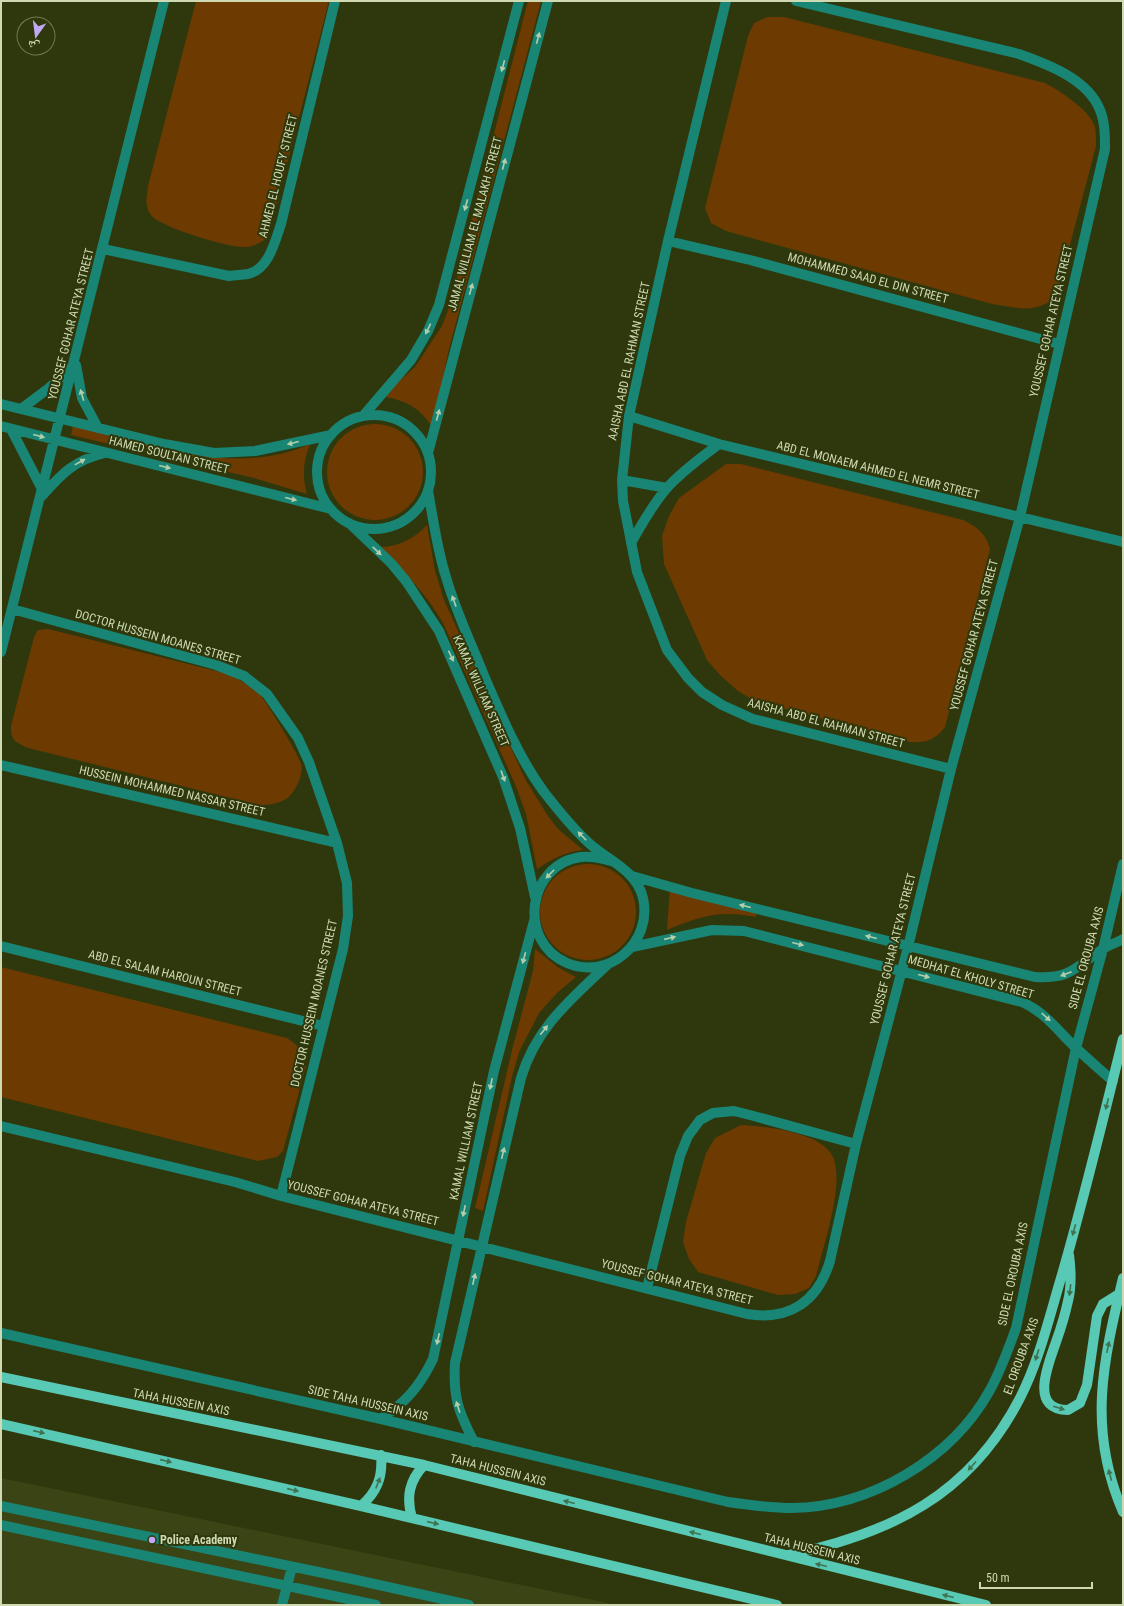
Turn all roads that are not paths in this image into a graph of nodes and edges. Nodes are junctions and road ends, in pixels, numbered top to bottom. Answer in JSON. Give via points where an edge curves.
{"nodes":[{"id":1,"x":164,"y":1,"type":"edge"},
{"id":2,"x":334,"y":1,"type":"edge"},
{"id":3,"x":519,"y":1,"type":"edge"},
{"id":4,"x":548,"y":1,"type":"edge"},
{"id":5,"x":726,"y":1,"type":"edge"},
{"id":6,"x":796,"y":1,"type":"edge"},
{"id":7,"x":668,"y":241,"type":"junction"},
{"id":8,"x":103,"y":248,"type":"junction"},
{"id":9,"x":1059,"y":344,"type":"junction"},
{"id":10,"x":74,"y":362,"type":"junction"},
{"id":11,"x":1,"y":404,"type":"edge"},
{"id":12,"x":21,"y":409,"type":"junction"},
{"id":13,"x":363,"y":416,"type":"junction"},
{"id":14,"x":629,"y":416,"type":"junction"},
{"id":15,"x":61,"y":419,"type":"junction"},
{"id":16,"x":1,"y":426,"type":"edge"},
{"id":17,"x":98,"y":428,"type":"junction"},
{"id":18,"x":11,"y":429,"type":"junction"},
{"id":19,"x":331,"y":435,"type":"junction"},
{"id":20,"x":55,"y":440,"type":"junction"},
{"id":21,"x":719,"y":444,"type":"junction"},
{"id":22,"x":107,"y":453,"type":"junction"},
{"id":23,"x":428,"y":453,"type":"junction"},
{"id":24,"x":622,"y":480,"type":"junction"},
{"id":25,"x":667,"y":488,"type":"junction"},
{"id":26,"x":428,"y":490,"type":"junction"},
{"id":27,"x":42,"y":494,"type":"junction"},
{"id":28,"x":331,"y":509,"type":"junction"},
{"id":29,"x":1020,"y":517,"type":"junction"},
{"id":30,"x":349,"y":524,"type":"junction"},
{"id":31,"x":1123,"y":542,"type":"edge"},
{"id":32,"x":631,"y":543,"type":"junction"},
{"id":33,"x":12,"y":609,"type":"junction"},
{"id":34,"x":1,"y":652,"type":"edge"},
{"id":35,"x":1,"y":765,"type":"edge"},
{"id":36,"x":951,"y":769,"type":"junction"},
{"id":37,"x":337,"y":844,"type":"junction"},
{"id":38,"x":612,"y":861,"type":"junction"},
{"id":39,"x":1123,"y":864,"type":"edge"},
{"id":40,"x":632,"y":876,"type":"junction"},
{"id":41,"x":535,"y":897,"type":"junction"},
{"id":42,"x":534,"y":921,"type":"junction"},
{"id":43,"x":1123,"y":939,"type":"edge"},
{"id":44,"x":1,"y":946,"type":"edge"},
{"id":45,"x":908,"y":947,"type":"junction"},
{"id":46,"x":632,"y":948,"type":"junction"},
{"id":47,"x":1103,"y":949,"type":"junction"},
{"id":48,"x":607,"y":965,"type":"junction"},
{"id":49,"x":902,"y":970,"type":"junction"},
{"id":50,"x":323,"y":1026,"type":"junction"},
{"id":51,"x":1123,"y":1039,"type":"edge"},
{"id":52,"x":1076,"y":1048,"type":"junction"},
{"id":53,"x":1113,"y":1081,"type":"junction"},
{"id":54,"x":1,"y":1126,"type":"edge"},
{"id":55,"x":856,"y":1144,"type":"junction"},
{"id":56,"x":281,"y":1196,"type":"junction"},
{"id":57,"x":458,"y":1240,"type":"junction"},
{"id":58,"x":482,"y":1246,"type":"junction"},
{"id":59,"x":1069,"y":1251,"type":"junction"},
{"id":60,"x":1123,"y":1278,"type":"edge"},
{"id":61,"x":646,"y":1288,"type":"junction"},
{"id":62,"x":1121,"y":1295,"type":"edge"},
{"id":63,"x":1,"y":1333,"type":"edge"},
{"id":64,"x":1,"y":1377,"type":"edge"},
{"id":65,"x":381,"y":1419,"type":"junction"},
{"id":66,"x":1,"y":1424,"type":"edge"},
{"id":67,"x":474,"y":1442,"type":"junction"},
{"id":68,"x":381,"y":1456,"type":"junction"},
{"id":69,"x":424,"y":1465,"type":"junction"},
{"id":70,"x":728,"y":1502,"type":"joint"},
{"id":71,"x":1,"y":1506,"type":"edge"},
{"id":72,"x":361,"y":1506,"type":"junction"},
{"id":73,"x":1123,"y":1512,"type":"edge"},
{"id":74,"x":412,"y":1518,"type":"junction"},
{"id":75,"x":1,"y":1525,"type":"edge"},
{"id":76,"x":786,"y":1556,"type":"junction"},
{"id":77,"x":292,"y":1567,"type":"junction"},
{"id":78,"x":287,"y":1587,"type":"junction"},
{"id":79,"x":282,"y":1605,"type":"edge"},
{"id":80,"x":376,"y":1605,"type":"edge"},
{"id":81,"x":469,"y":1605,"type":"edge"},
{"id":82,"x":777,"y":1605,"type":"edge"},
{"id":83,"x":986,"y":1605,"type":"edge"}],
"edges":[{"from":1,"to":8,"type":"street","name":"YOUSSEF GOHAR ATEYA STREET"},
{"from":2,"to":8,"type":"street","name":"AHMED EL HOUFY STREET","via":[[281,224],[272,251],[262,265],[250,274],[230,276]]},
{"from":3,"to":13,"type":"street","name":"JAMAL WILLIAM EL MALAKH STREET","one_way":true,"via":[[439,305],[411,360]]},
{"from":23,"to":4,"type":"street","name":"JAMAL WILLIAM EL MALAKH STREET","one_way":true},
{"from":5,"to":7,"type":"street","name":"AAISHA ABD EL RAHMAN STREET"},
{"from":6,"to":9,"type":"street","name":"YOUSSEF GOHAR ATEYA STREET","via":[[1019,54],[1065,73],[1087,91],[1100,109],[1105,131],[1104,149]]},
{"from":7,"to":9,"type":"street","name":"MOHAMMED SAAD EL DIN STREET","via":[[750,260]]},
{"from":7,"to":14,"type":"street","name":"AAISHA ABD EL RAHMAN STREET"},
{"from":8,"to":10,"type":"street","name":"YOUSSEF GOHAR ATEYA STREET"},
{"from":9,"to":29,"type":"street","name":"YOUSSEF GOHAR ATEYA STREET"},
{"from":10,"to":12,"type":"street","via":[[49,388]]},
{"from":10,"to":15,"type":"street","name":"YOUSSEF GOHAR ATEYA STREET"},
{"from":17,"to":10,"type":"street","one_way":true,"via":[[82,398]]},
{"from":11,"to":12,"type":"street","name":"HAMED SOULTAN STREET"},
{"from":12,"to":15,"type":"street","name":"HAMED SOULTAN STREET"},
{"from":13,"to":19,"type":"street","via":[[345,423]]},
{"from":13,"to":23,"type":"street","via":[[383,416],[402,423],[418,435]]},
{"from":14,"to":21,"type":"street","name":"ABD EL MONAEM AHMED EL NEMR STREET"},
{"from":14,"to":24,"type":"street","name":"AAISHA ABD EL RAHMAN STREET"},
{"from":15,"to":17,"type":"street","name":"HAMED SOULTAN STREET"},
{"from":15,"to":20,"type":"street","name":"YOUSSEF GOHAR ATEYA STREET"},
{"from":16,"to":18,"type":"street","name":"HAMED SOULTAN STREET"},
{"from":19,"to":17,"type":"street","name":"HAMED SOULTAN STREET","one_way":true,"via":[[255,451],[214,453],[192,451]]},
{"from":18,"to":20,"type":"street","name":"HAMED SOULTAN STREET","one_way":true},
{"from":18,"to":27,"type":"street"},
{"from":19,"to":28,"type":"street","via":[[322,448],[317,464],[320,490]]},
{"from":20,"to":22,"type":"street","name":"HAMED SOULTAN STREET"},
{"from":20,"to":27,"type":"street","name":"YOUSSEF GOHAR ATEYA STREET"},
{"from":21,"to":25,"type":"street"},
{"from":21,"to":29,"type":"street","name":"ABD EL MONAEM AHMED EL NEMR STREET"},
{"from":27,"to":22,"type":"street","one_way":true,"via":[[69,468],[88,457]]},
{"from":22,"to":28,"type":"street","name":"HAMED SOULTAN STREET","one_way":true},
{"from":23,"to":26,"type":"street","via":[[431,471]]},
{"from":24,"to":25,"type":"street"},
{"from":24,"to":32,"type":"street","name":"AAISHA ABD EL RAHMAN STREET","via":[[625,520]]},
{"from":25,"to":32,"type":"street"},
{"from":26,"to":30,"type":"street","via":[[416,511],[396,525],[373,529]]},
{"from":38,"to":26,"type":"street","name":"KAMAL WILLIAM STREET","one_way":true,"via":[[590,844],[567,820],[544,791],[513,740],[450,591],[437,544]]},
{"from":27,"to":33,"type":"street","name":"YOUSSEF GOHAR ATEYA STREET"},
{"from":28,"to":30,"type":"street"},
{"from":29,"to":31,"type":"street","name":"ABD EL MONAEM AHMED EL NEMR STREET"},
{"from":29,"to":36,"type":"street","name":"YOUSSEF GOHAR ATEYA STREET"},
{"from":30,"to":41,"type":"street","name":"KAMAL WILLIAM STREET","one_way":true,"via":[[391,563],[439,631],[503,777],[520,828]]},
{"from":32,"to":36,"type":"street","name":"AAISHA ABD EL RAHMAN STREET","via":[[637,572],[667,650],[702,692],[722,705],[753,719]]},
{"from":33,"to":34,"type":"street","name":"YOUSSEF GOHAR ATEYA STREET"},
{"from":33,"to":37,"type":"street","name":"DOCTOR HUSSEIN MOANES STREET","via":[[166,650],[244,676],[267,694],[298,738]]},
{"from":35,"to":37,"type":"street","name":"HUSSEIN MOHAMMED NASSAR STREET"},
{"from":36,"to":45,"type":"street","name":"YOUSSEF GOHAR ATEYA STREET"},
{"from":37,"to":50,"type":"street","name":"DOCTOR HUSSEIN MOANES STREET","via":[[347,883],[348,916],[343,950]]},
{"from":38,"to":40,"type":"street"},
{"from":38,"to":41,"type":"street","one_way":true,"via":[[580,857],[565,862],[545,879]]},
{"from":39,"to":47,"type":"street","name":"SIDE EL OROUBA AXIS"},
{"from":45,"to":40,"type":"street","name":"MEDHAT EL KHOLY STREET","one_way":true},
{"from":40,"to":46,"type":"street","via":[[643,897],[645,914],[642,932]]},
{"from":41,"to":42,"type":"street"},
{"from":42,"to":48,"type":"street","via":[[545,946],[560,959],[579,967]]},
{"from":42,"to":57,"type":"street","name":"KAMAL WILLIAM STREET","one_way":true,"via":[[494,1071]]},
{"from":43,"to":47,"type":"street","name":"MEDHAT EL KHOLY STREET"},
{"from":44,"to":50,"type":"street","name":"ABD EL SALAM HAROUN STREET"},
{"from":47,"to":45,"type":"street","name":"MEDHAT EL KHOLY STREET","one_way":true,"via":[[1075,970],[1048,978]]},
{"from":45,"to":49,"type":"street","name":"YOUSSEF GOHAR ATEYA STREET"},
{"from":46,"to":48,"type":"street","via":[[621,958]]},
{"from":46,"to":49,"type":"street","name":"MEDHAT EL KHOLY STREET","one_way":true,"via":[[698,933],[728,930],[763,935]]},
{"from":47,"to":52,"type":"street","name":"SIDE EL OROUBA AXIS"},
{"from":58,"to":48,"type":"street","one_way":true,"via":[[527,1057],[537,1039],[560,1011]]},
{"from":49,"to":52,"type":"street","name":"MEDHAT EL KHOLY STREET","one_way":true,"via":[[1022,1002],[1035,1008]]},
{"from":49,"to":55,"type":"street","name":"YOUSSEF GOHAR ATEYA STREET"},
{"from":50,"to":56,"type":"street","name":"DOCTOR HUSSEIN MOANES STREET"},
{"from":51,"to":53,"type":"main road","name":"EL OROUBA AXIS"},
{"from":52,"to":53,"type":"street","name":"MEDHAT EL KHOLY STREET"},
{"from":52,"to":70,"type":"street","name":"SIDE EL OROUBA AXIS","via":[[1016,1328],[1005,1360],[990,1391],[970,1419],[947,1444],[920,1466],[891,1483],[860,1496],[792,1508]]},
{"from":53,"to":59,"type":"main road","name":"EL OROUBA AXIS","one_way":true},
{"from":54,"to":56,"type":"street","name":"YOUSSEF GOHAR ATEYA STREET","via":[[235,1182]]},
{"from":55,"to":61,"type":"street","name":"YOUSSEF GOHAR ATEYA STREET","via":[[826,1276],[810,1298],[798,1307],[785,1313],[759,1316]]},
{"from":55,"to":61,"type":"street","via":[[734,1111],[713,1113],[700,1120],[688,1136],[680,1156]]},
{"from":56,"to":57,"type":"street","name":"YOUSSEF GOHAR ATEYA STREET"},
{"from":57,"to":58,"type":"street","name":"YOUSSEF GOHAR ATEYA STREET"},
{"from":57,"to":65,"type":"street","name":"KAMAL WILLIAM STREET","one_way":true,"via":[[433,1359],[424,1378],[411,1395]]},
{"from":58,"to":61,"type":"street","name":"YOUSSEF GOHAR ATEYA STREET"},
{"from":67,"to":58,"type":"street","one_way":true,"via":[[456,1402],[454,1382],[455,1363]]},
{"from":59,"to":62,"type":"main road","one_way":true,"via":[[1069,1299],[1045,1382],[1046,1398],[1055,1408],[1068,1410],[1080,1403],[1087,1385],[1097,1316],[1103,1304]]},
{"from":59,"to":76,"type":"main road","name":"EL OROUBA AXIS","one_way":true,"via":[[1038,1352],[1020,1397],[991,1446],[970,1469],[934,1499],[894,1522],[839,1543]]},
{"from":60,"to":62,"type":"main road"},
{"from":73,"to":62,"type":"main road","one_way":true,"via":[[1110,1478],[1105,1455],[1101,1409],[1104,1363]]},
{"from":63,"to":65,"type":"street","name":"SIDE TAHA HUSSEIN AXIS"},
{"from":64,"to":68,"type":"main road","name":"TAHA HUSSEIN AXIS"},
{"from":65,"to":67,"type":"street","name":"SIDE TAHA HUSSEIN AXIS"},
{"from":66,"to":72,"type":"main road","one_way":true},
{"from":67,"to":70,"type":"street","name":"SIDE TAHA HUSSEIN AXIS"},
{"from":68,"to":69,"type":"main road","name":"TAHA HUSSEIN AXIS"},
{"from":72,"to":68,"type":"main road","one_way":true,"via":[[370,1498],[380,1478]]},
{"from":69,"to":74,"type":"main road","via":[[416,1474],[408,1496]]},
{"from":76,"to":69,"type":"main road","name":"TAHA HUSSEIN AXIS","one_way":true},
{"from":71,"to":77,"type":"street"},
{"from":72,"to":74,"type":"main road"},
{"from":74,"to":82,"type":"main road","one_way":true},
{"from":75,"to":78,"type":"street"},
{"from":83,"to":76,"type":"main road","name":"TAHA HUSSEIN AXIS","one_way":true},
{"from":77,"to":78,"type":"street"},
{"from":77,"to":81,"type":"street"},
{"from":78,"to":79,"type":"street"},
{"from":78,"to":80,"type":"street"}]}
